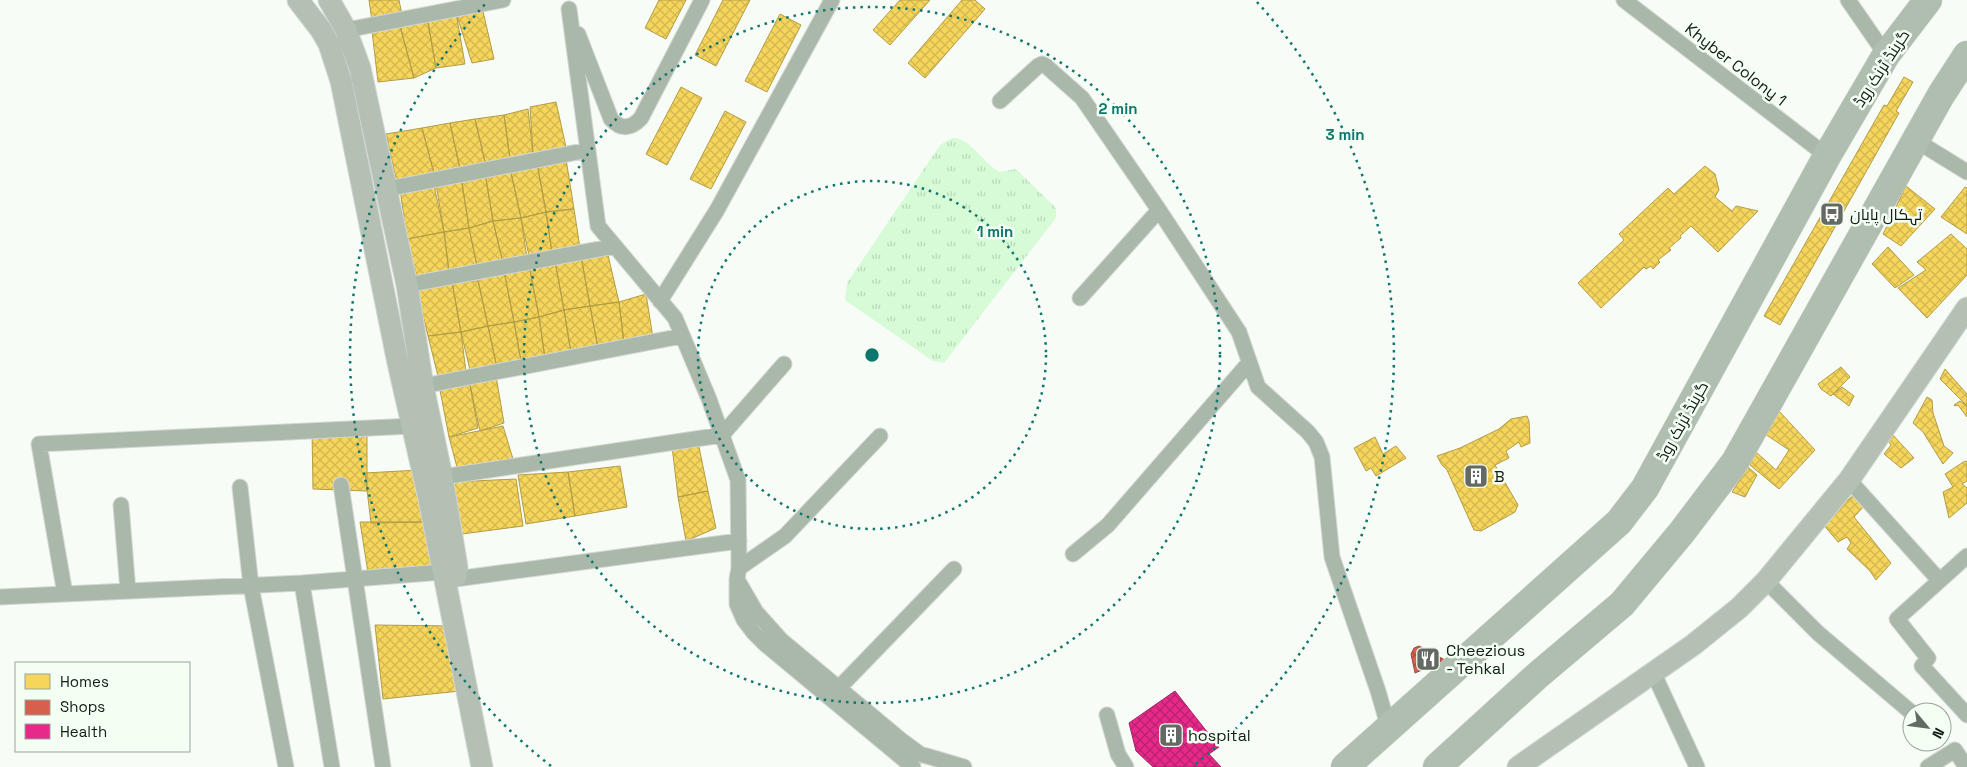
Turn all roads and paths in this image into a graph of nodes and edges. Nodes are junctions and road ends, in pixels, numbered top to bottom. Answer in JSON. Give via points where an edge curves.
{"nodes":[{"id":1,"x":298,"y":0,"type":"edge"},
{"id":2,"x":329,"y":0,"type":"edge"},
{"id":3,"x":503,"y":0,"type":"edge"},
{"id":4,"x":702,"y":0,"type":"edge"},
{"id":5,"x":832,"y":0,"type":"edge"},
{"id":6,"x":1624,"y":0,"type":"edge"},
{"id":7,"x":1848,"y":0,"type":"edge"},
{"id":8,"x":1928,"y":0,"type":"edge"},
{"id":9,"x":567,"y":5,"type":"edge"},
{"id":10,"x":346,"y":30,"type":"junction"},
{"id":11,"x":1967,"y":54,"type":"edge"},
{"id":12,"x":1886,"y":55,"type":"junction"},
{"id":13,"x":1000,"y":101,"type":"dead end"},
{"id":14,"x":1915,"y":140,"type":"junction"},
{"id":15,"x":588,"y":150,"type":"junction"},
{"id":16,"x":1827,"y":156,"type":"junction"},
{"id":17,"x":1967,"y":172,"type":"edge"},
{"id":18,"x":387,"y":189,"type":"junction"},
{"id":19,"x":1159,"y":210,"type":"junction"},
{"id":20,"x":615,"y":246,"type":"junction"},
{"id":21,"x":407,"y":285,"type":"junction"},
{"id":22,"x":1080,"y":298,"type":"dead end"},
{"id":23,"x":660,"y":301,"type":"junction"},
{"id":24,"x":1967,"y":308,"type":"edge"},
{"id":25,"x":682,"y":336,"type":"junction"},
{"id":26,"x":784,"y":364,"type":"dead end"},
{"id":27,"x":1248,"y":364,"type":"junction"},
{"id":28,"x":423,"y":386,"type":"junction"},
{"id":29,"x":412,"y":426,"type":"junction"},
{"id":30,"x":722,"y":435,"type":"junction"},
{"id":31,"x":880,"y":436,"type":"dead end"},
{"id":32,"x":442,"y":477,"type":"junction"},
{"id":33,"x":1849,"y":480,"type":"junction"},
{"id":34,"x":341,"y":485,"type":"dead end"},
{"id":35,"x":240,"y":487,"type":"dead end"},
{"id":36,"x":121,"y":505,"type":"dead end"},
{"id":37,"x":739,"y":541,"type":"junction"},
{"id":38,"x":1073,"y":554,"type":"dead end"},
{"id":39,"x":1967,"y":556,"type":"edge"},
{"id":40,"x":954,"y":570,"type":"dead end"},
{"id":41,"x":738,"y":574,"type":"junction"},
{"id":42,"x":355,"y":580,"type":"junction"},
{"id":43,"x":1940,"y":580,"type":"junction"},
{"id":44,"x":1766,"y":581,"type":"junction"},
{"id":45,"x":448,"y":582,"type":"junction"},
{"id":46,"x":302,"y":583,"type":"junction"},
{"id":47,"x":251,"y":586,"type":"junction"},
{"id":48,"x":128,"y":591,"type":"junction"},
{"id":49,"x":65,"y":594,"type":"junction"},
{"id":50,"x":0,"y":597,"type":"edge"},
{"id":51,"x":1653,"y":672,"type":"junction"},
{"id":52,"x":834,"y":692,"type":"junction"},
{"id":53,"x":1902,"y":704,"type":"edge"},
{"id":54,"x":1967,"y":715,"type":"edge"},
{"id":55,"x":1107,"y":716,"type":"dead end"},
{"id":56,"x":1389,"y":729,"type":"junction"},
{"id":57,"x":1527,"y":766,"type":"edge"},
{"id":58,"x":286,"y":767,"type":"edge"},
{"id":59,"x":332,"y":767,"type":"edge"},
{"id":60,"x":383,"y":767,"type":"edge"},
{"id":61,"x":482,"y":767,"type":"edge"},
{"id":62,"x":913,"y":767,"type":"edge"},
{"id":63,"x":964,"y":767,"type":"edge"},
{"id":64,"x":1126,"y":767,"type":"edge"},
{"id":65,"x":1345,"y":767,"type":"edge"},
{"id":66,"x":1437,"y":767,"type":"edge"},
{"id":67,"x":1698,"y":767,"type":"edge"},
{"id":68,"x":1928,"y":767,"type":"edge"},
{"id":69,"x":1966,"y":767,"type":"edge"}],
"edges":[{"from":1,"to":29,"type":"street","via":[[329,44],[342,81]]},
{"from":2,"to":10,"type":"street"},
{"from":3,"to":10,"type":"street"},
{"from":4,"to":9,"type":"street","via":[[641,118],[627,128],[611,119]]},
{"from":5,"to":23,"type":"street","via":[[717,210]]},
{"from":6,"to":16,"type":"street","name":"Khyber Colony 1"},
{"from":7,"to":12,"type":"street"},
{"from":8,"to":12,"type":"highway","name":"گرینڈ ٹرنک روڈ"},
{"from":9,"to":15,"type":"street"},
{"from":10,"to":18,"type":"street","via":[[360,68]]},
{"from":11,"to":14,"type":"highway"},
{"from":12,"to":16,"type":"highway","name":"گرینڈ ٹرنک روڈ"},
{"from":13,"to":19,"type":"street","via":[[1038,66],[1046,66],[1082,98]]},
{"from":14,"to":17,"type":"street"},
{"from":14,"to":66,"type":"highway","via":[[1735,462],[1682,532],[1622,604]]},
{"from":15,"to":18,"type":"street"},
{"from":15,"to":20,"type":"street","via":[[598,226]]},
{"from":16,"to":56,"type":"highway","name":"گرینڈ ٹرنک روڈ","via":[[1640,495],[1619,522]]},
{"from":18,"to":21,"type":"street"},
{"from":19,"to":22,"type":"street"},
{"from":19,"to":27,"type":"street","via":[[1239,332]]},
{"from":20,"to":21,"type":"street"},
{"from":20,"to":23,"type":"street"},
{"from":21,"to":28,"type":"street"},
{"from":23,"to":25,"type":"street","via":[[674,318]]},
{"from":24,"to":33,"type":"street"},
{"from":25,"to":28,"type":"street"},
{"from":25,"to":30,"type":"street"},
{"from":26,"to":30,"type":"street"},
{"from":27,"to":38,"type":"street","via":[[1108,525]]},
{"from":27,"to":56,"type":"street","via":[[1258,387],[1308,432],[1322,457],[1332,557]]},
{"from":28,"to":32,"type":"street"},
{"from":29,"to":45,"type":"street"},
{"from":29,"to":49,"type":"street","via":[[39,444]]},
{"from":30,"to":32,"type":"street"},
{"from":30,"to":37,"type":"street","via":[[738,480]]},
{"from":31,"to":41,"type":"street","via":[[785,536]]},
{"from":32,"to":45,"type":"street","via":[[456,567]]},
{"from":33,"to":43,"type":"street"},
{"from":33,"to":44,"type":"street"},
{"from":34,"to":42,"type":"street"},
{"from":35,"to":47,"type":"street"},
{"from":36,"to":48,"type":"street"},
{"from":37,"to":41,"type":"street"},
{"from":37,"to":45,"type":"street"},
{"from":39,"to":43,"type":"street"},
{"from":40,"to":52,"type":"street"},
{"from":41,"to":52,"type":"street","via":[[737,604],[754,633]]},
{"from":42,"to":45,"type":"street"},
{"from":42,"to":46,"type":"street"},
{"from":42,"to":60,"type":"street"},
{"from":43,"to":54,"type":"street","via":[[1897,619],[1928,658],[1922,666]]},
{"from":44,"to":51,"type":"street","via":[[1693,645]]},
{"from":44,"to":53,"type":"street","via":[[1818,633]]},
{"from":45,"to":61,"type":"street"},
{"from":46,"to":47,"type":"street"},
{"from":46,"to":59,"type":"street"},
{"from":47,"to":48,"type":"street"},
{"from":47,"to":58,"type":"street"},
{"from":48,"to":49,"type":"street"},
{"from":49,"to":50,"type":"street"},
{"from":51,"to":57,"type":"street"},
{"from":51,"to":67,"type":"street"},
{"from":52,"to":62,"type":"street"},
{"from":52,"to":63,"type":"street","via":[[920,754]]},
{"from":55,"to":64,"type":"street","via":[[1118,754]]},
{"from":56,"to":65,"type":"highway","name":"گرینڈ ٹرنک روڈ"},
{"from":68,"to":69,"type":"street","via":[[1955,750]]}]}
